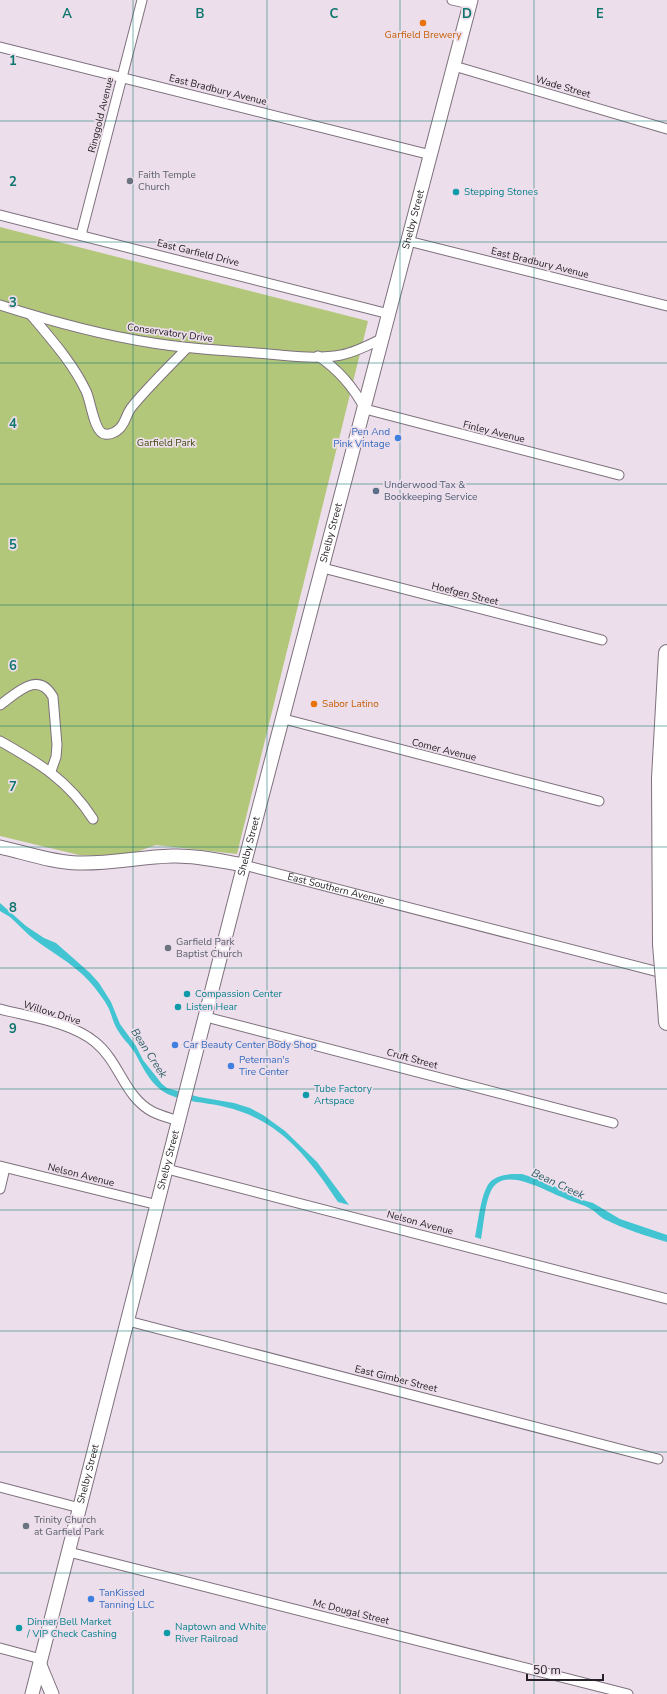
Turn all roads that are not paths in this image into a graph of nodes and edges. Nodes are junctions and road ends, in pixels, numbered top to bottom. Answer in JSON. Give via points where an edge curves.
{"nodes":[{"id":1,"x":142,"y":0,"type":"edge"},
{"id":2,"x":452,"y":0,"type":"edge"},
{"id":3,"x":471,"y":2,"type":"edge"},
{"id":4,"x":0,"y":47,"type":"edge"},
{"id":5,"x":454,"y":66,"type":"junction"},
{"id":6,"x":122,"y":77,"type":"junction"},
{"id":7,"x":667,"y":129,"type":"edge"},
{"id":8,"x":431,"y":155,"type":"junction"},
{"id":9,"x":0,"y":215,"type":"edge"},
{"id":10,"x":81,"y":235,"type":"junction"},
{"id":11,"x":408,"y":241,"type":"junction"},
{"id":12,"x":0,"y":304,"type":"edge"},
{"id":13,"x":667,"y":306,"type":"edge"},
{"id":14,"x":31,"y":314,"type":"junction"},
{"id":15,"x":389,"y":314,"type":"junction"},
{"id":16,"x":383,"y":338,"type":"junction"},
{"id":17,"x":188,"y":348,"type":"junction"},
{"id":18,"x":318,"y":356,"type":"junction"},
{"id":19,"x":365,"y":408,"type":"junction"},
{"id":20,"x":619,"y":475,"type":"dead end"},
{"id":21,"x":323,"y":568,"type":"junction"},
{"id":22,"x":602,"y":640,"type":"dead end"},
{"id":23,"x":667,"y":653,"type":"edge"},
{"id":24,"x":0,"y":705,"type":"edge"},
{"id":25,"x":284,"y":719,"type":"junction"},
{"id":26,"x":0,"y":741,"type":"edge"},
{"id":27,"x":50,"y":772,"type":"junction"},
{"id":28,"x":599,"y":801,"type":"dead end"},
{"id":29,"x":93,"y":819,"type":"dead end"},
{"id":30,"x":0,"y":846,"type":"edge"},
{"id":31,"x":244,"y":866,"type":"junction"},
{"id":32,"x":667,"y":974,"type":"edge"},
{"id":33,"x":0,"y":1009,"type":"edge"},
{"id":34,"x":206,"y":1017,"type":"junction"},
{"id":35,"x":667,"y":1022,"type":"edge"},
{"id":36,"x":180,"y":1116,"type":"junction"},
{"id":37,"x":613,"y":1123,"type":"dead end"},
{"id":38,"x":3,"y":1167,"type":"edge"},
{"id":39,"x":167,"y":1169,"type":"junction"},
{"id":40,"x":0,"y":1189,"type":"edge"},
{"id":41,"x":158,"y":1205,"type":"junction"},
{"id":42,"x":667,"y":1299,"type":"edge"},
{"id":43,"x":128,"y":1321,"type":"junction"},
{"id":44,"x":658,"y":1459,"type":"dead end"},
{"id":45,"x":0,"y":1487,"type":"edge"},
{"id":46,"x":80,"y":1508,"type":"junction"},
{"id":47,"x":69,"y":1552,"type":"junction"},
{"id":48,"x":0,"y":1648,"type":"edge"},
{"id":49,"x":40,"y":1665,"type":"junction"},
{"id":50,"x":32,"y":1694,"type":"edge"},
{"id":51,"x":52,"y":1694,"type":"edge"},
{"id":52,"x":628,"y":1694,"type":"edge"}],
"edges":[{"from":1,"to":6,"type":"street","name":"Ringgold Avenue"},
{"from":2,"to":3,"type":"street"},
{"from":3,"to":5,"type":"main road","name":"Shelby Street"},
{"from":4,"to":6,"type":"street","name":"East Bradbury Avenue"},
{"from":5,"to":7,"type":"street","name":"Wade Street"},
{"from":5,"to":8,"type":"main road","name":"Shelby Street"},
{"from":6,"to":8,"type":"street","name":"East Bradbury Avenue"},
{"from":6,"to":10,"type":"street","name":"Ringgold Avenue"},
{"from":8,"to":11,"type":"main road","name":"Shelby Street"},
{"from":9,"to":10,"type":"street","name":"East Garfield Drive"},
{"from":10,"to":15,"type":"street","name":"East Garfield Drive"},
{"from":11,"to":13,"type":"street","name":"East Bradbury Avenue"},
{"from":11,"to":15,"type":"main road","name":"Shelby Street"},
{"from":12,"to":14,"type":"street","name":"Conservatory Drive"},
{"from":14,"to":17,"type":"street","name":"Conservatory Drive","via":[[125,338]]},
{"from":14,"to":17,"type":"street","via":[[70,363],[91,404],[96,426],[100,432],[106,434],[114,433],[124,424],[132,408]]},
{"from":15,"to":16,"type":"main road","name":"Shelby Street"},
{"from":16,"to":18,"type":"street","name":"Conservatory Drive","via":[[361,350],[340,355]]},
{"from":16,"to":19,"type":"main road","name":"Shelby Street"},
{"from":17,"to":18,"type":"street","name":"Conservatory Drive"},
{"from":18,"to":19,"type":"street","via":[[332,365],[348,382]]},
{"from":19,"to":20,"type":"street","name":"Finley Avenue"},
{"from":19,"to":21,"type":"main road","name":"Shelby Street"},
{"from":21,"to":22,"type":"street","name":"Hoefgen Street"},
{"from":21,"to":25,"type":"main road","name":"Shelby Street"},
{"from":23,"to":35,"type":"highway","bridge":true,"via":[[660,785],[662,944]]},
{"from":24,"to":27,"type":"street","via":[[32,684],[44,686],[49,690],[53,697],[57,745],[56,757]]},
{"from":25,"to":28,"type":"street","name":"Comer Avenue"},
{"from":25,"to":31,"type":"main road","name":"Shelby Street"},
{"from":26,"to":27,"type":"street","via":[[33,759]]},
{"from":27,"to":29,"type":"street","via":[[73,792]]},
{"from":30,"to":31,"type":"main road","name":"East Southern Avenue","via":[[63,862],[107,863],[173,856]]},
{"from":31,"to":32,"type":"street","name":"East Southern Avenue"},
{"from":31,"to":34,"type":"main road","name":"Shelby Street"},
{"from":33,"to":36,"type":"street","name":"Willow Drive","via":[[83,1034],[109,1055],[131,1093],[140,1103],[155,1113]]},
{"from":34,"to":36,"type":"main road","name":"Shelby Street"},
{"from":34,"to":37,"type":"street","name":"Cruft Street"},
{"from":36,"to":39,"type":"main road","name":"Shelby Street"},
{"from":38,"to":40,"type":"street"},
{"from":38,"to":41,"type":"street","name":"Nelson Avenue"},
{"from":39,"to":41,"type":"main road","name":"Shelby Street"},
{"from":39,"to":42,"type":"street","name":"Nelson Avenue"},
{"from":41,"to":43,"type":"main road","name":"Shelby Street"},
{"from":43,"to":44,"type":"street","name":"East Gimber Street"},
{"from":43,"to":46,"type":"main road","name":"Shelby Street"},
{"from":45,"to":46,"type":"street"},
{"from":46,"to":47,"type":"main road","name":"Shelby Street"},
{"from":47,"to":49,"type":"main road","name":"Shelby Street"},
{"from":47,"to":52,"type":"street","name":"Mc Dougal Street"},
{"from":48,"to":49,"type":"street","via":[[37,1658]]},
{"from":49,"to":50,"type":"main road","name":"Shelby Street"},
{"from":49,"to":51,"type":"main road"}]}
